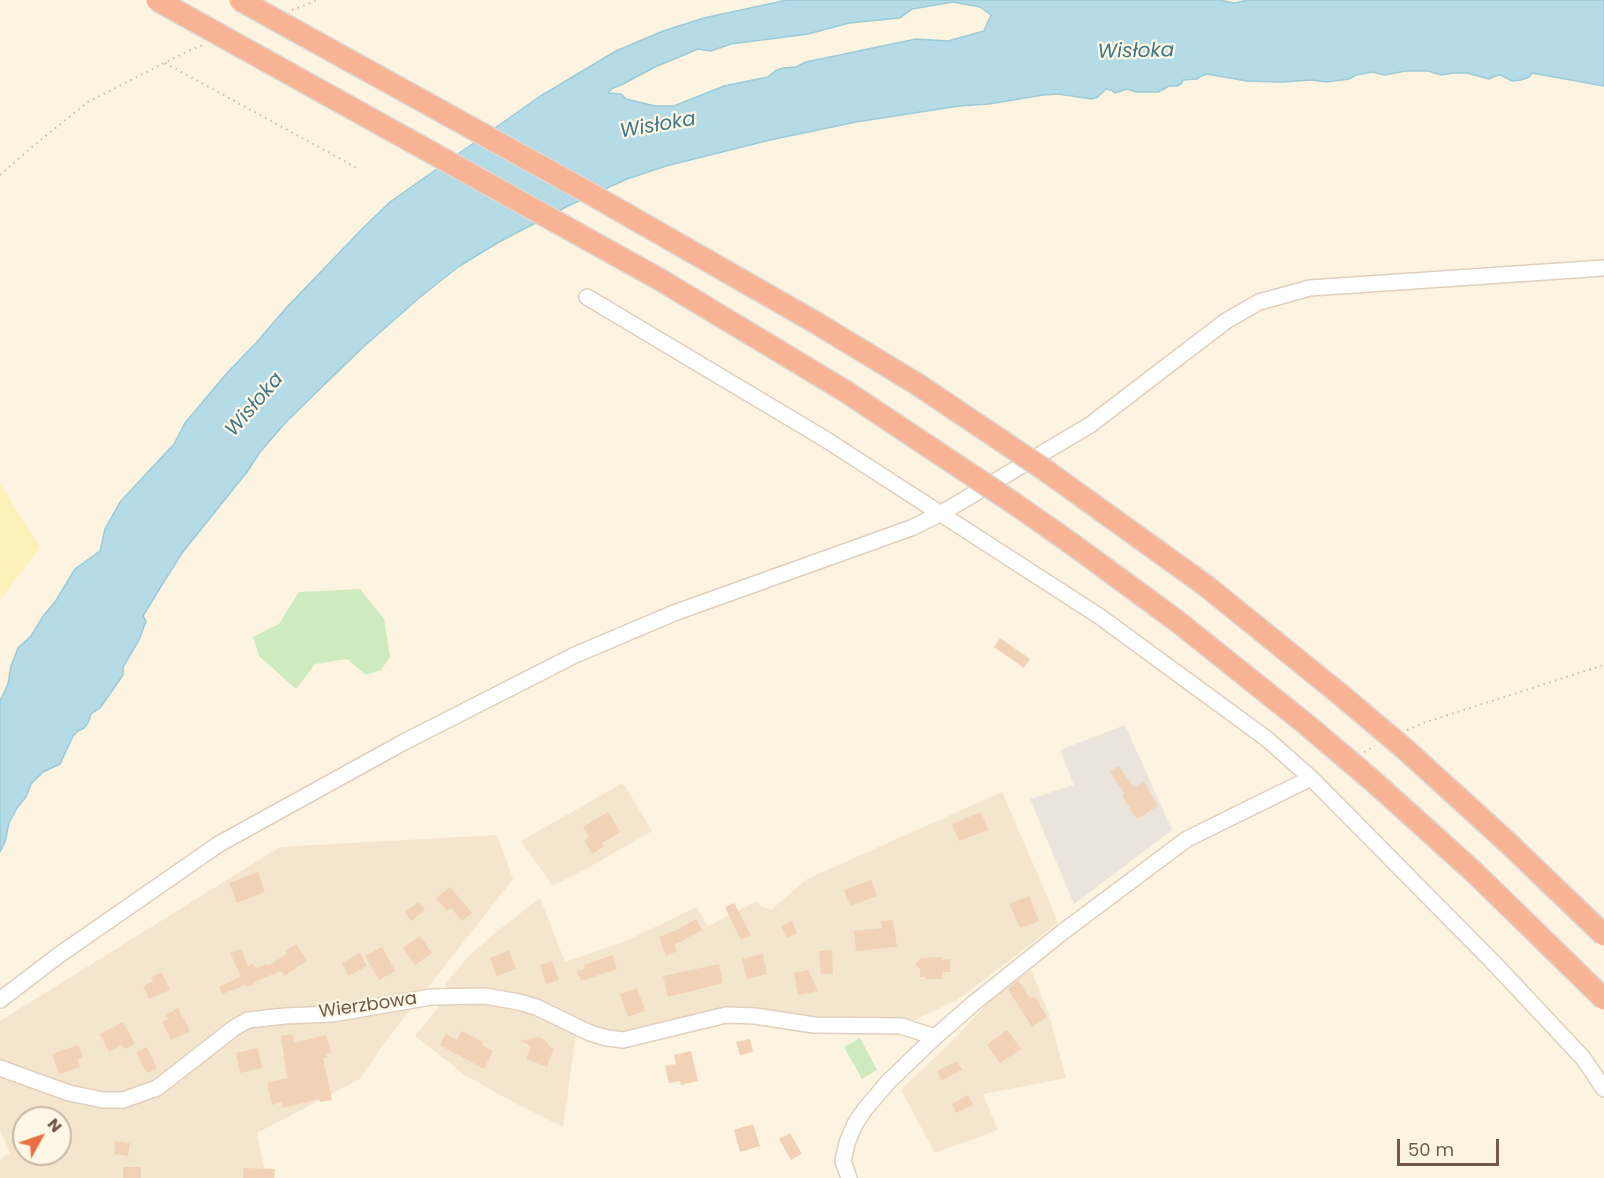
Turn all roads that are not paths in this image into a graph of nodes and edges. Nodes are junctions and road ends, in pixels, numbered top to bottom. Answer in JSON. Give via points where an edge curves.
{"nodes":[{"id":1,"x":158,"y":0,"type":"edge"},
{"id":2,"x":240,"y":0,"type":"edge"},
{"id":3,"x":1604,"y":268,"type":"edge"},
{"id":4,"x":587,"y":297,"type":"dead end"},
{"id":5,"x":940,"y":514,"type":"junction"},
{"id":6,"x":1311,"y":778,"type":"junction"},
{"id":7,"x":1604,"y":935,"type":"edge"},
{"id":8,"x":1604,"y":999,"type":"edge"},
{"id":9,"x":0,"y":1000,"type":"edge"},
{"id":10,"x":935,"y":1037,"type":"junction"},
{"id":11,"x":0,"y":1068,"type":"edge"},
{"id":12,"x":1604,"y":1089,"type":"edge"},
{"id":13,"x":849,"y":1178,"type":"edge"}],
"edges":[{"from":1,"to":8,"type":"highway","bridge":true,"via":[[669,284],[845,391],[1015,504],[1168,614],[1308,725],[1475,873]]},
{"from":2,"to":7,"type":"highway","bridge":true,"via":[[813,321],[1046,470],[1205,585],[1332,687],[1506,841]]},
{"from":3,"to":5,"type":"street","via":[[1310,288],[1259,302],[1226,321],[1090,425]]},
{"from":4,"to":5,"type":"street","via":[[825,439]]},
{"from":5,"to":6,"type":"street","via":[[1099,616],[1267,739]]},
{"from":5,"to":9,"type":"street","via":[[911,528],[674,613],[575,655],[414,736],[219,843]]},
{"from":6,"to":10,"type":"street","via":[[1187,839],[1064,931]]},
{"from":6,"to":12,"type":"street","via":[[1500,969],[1583,1058]]},
{"from":10,"to":11,"type":"street","name":"Wierzbowa","via":[[900,1026],[814,1025],[726,1016],[623,1040],[590,1033],[519,1002],[484,996],[431,997],[332,1014],[248,1020],[157,1088],[123,1100],[69,1093]]},
{"from":10,"to":13,"type":"street","via":[[889,1081],[855,1124],[843,1161]]}]}
